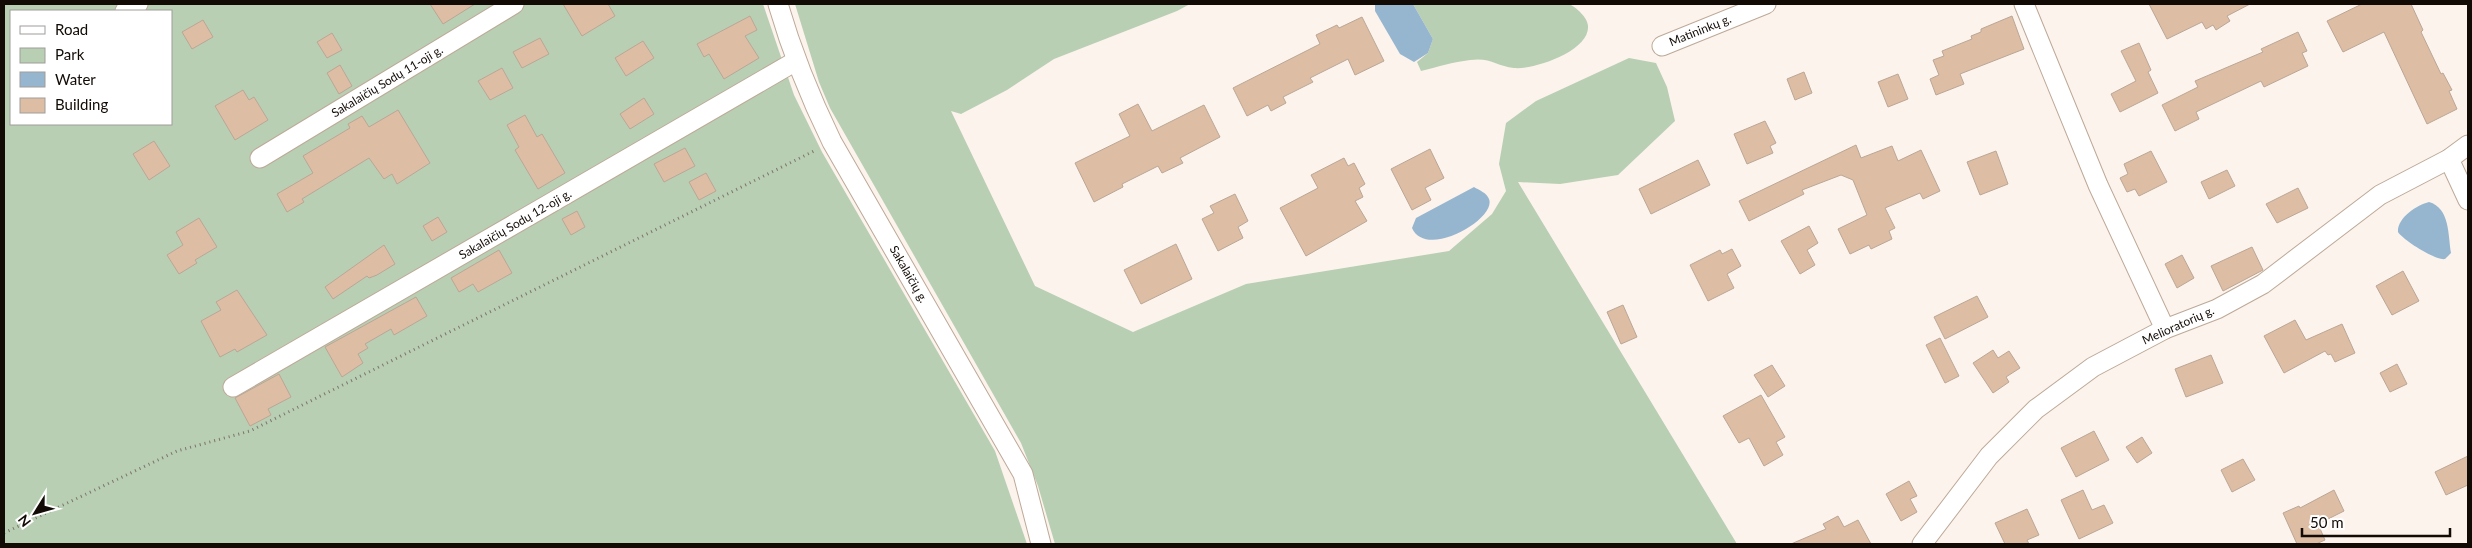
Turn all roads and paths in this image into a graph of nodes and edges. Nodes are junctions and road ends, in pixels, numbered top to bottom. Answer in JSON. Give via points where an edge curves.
{"nodes":[{"id":1,"x":138,"y":4,"type":"edge"},
{"id":2,"x":514,"y":4,"type":"edge"},
{"id":3,"x":778,"y":4,"type":"edge"},
{"id":4,"x":1766,"y":4,"type":"edge"},
{"id":5,"x":2024,"y":4,"type":"edge"},
{"id":6,"x":127,"y":10,"type":"edge"},
{"id":7,"x":1662,"y":46,"type":"dead end"},
{"id":8,"x":796,"y":61,"type":"junction"},
{"id":9,"x":832,"y":142,"type":"junction"},
{"id":10,"x":2468,"y":145,"type":"edge"},
{"id":11,"x":260,"y":158,"type":"dead end"},
{"id":12,"x":2450,"y":159,"type":"junction"},
{"id":13,"x":2468,"y":200,"type":"edge"},
{"id":14,"x":2165,"y":329,"type":"junction"},
{"id":15,"x":233,"y":386,"type":"dead end"},
{"id":16,"x":4,"y":533,"type":"edge"},
{"id":17,"x":1040,"y":544,"type":"edge"},
{"id":18,"x":1922,"y":544,"type":"edge"}],
"edges":[{"from":1,"to":6,"type":"street"},
{"from":2,"to":11,"type":"street","name":"Sakalaičių Sodų 11-oji g."},
{"from":3,"to":8,"type":"street","name":"Sakalaičių g."},
{"from":4,"to":7,"type":"street","name":"Matininkų g."},
{"from":5,"to":14,"type":"street","via":[[2098,185]]},
{"from":8,"to":9,"type":"street","name":"Sakalaičių g."},
{"from":8,"to":15,"type":"street","name":"Sakalaičių Sodų 12-oji g."},
{"from":9,"to":16,"type":"path","via":[[250,431],[177,450]]},
{"from":9,"to":17,"type":"street","name":"Sakalaičių g.","via":[[1023,474]]},
{"from":10,"to":12,"type":"street","name":"Melioratorių g."},
{"from":12,"to":13,"type":"street"},
{"from":12,"to":14,"type":"street","name":"Melioratorių g.","via":[[2380,195],[2263,284],[2217,309]]},
{"from":14,"to":18,"type":"street","name":"Melioratorių g.","via":[[2092,367],[2036,409],[1989,456]]}]}
